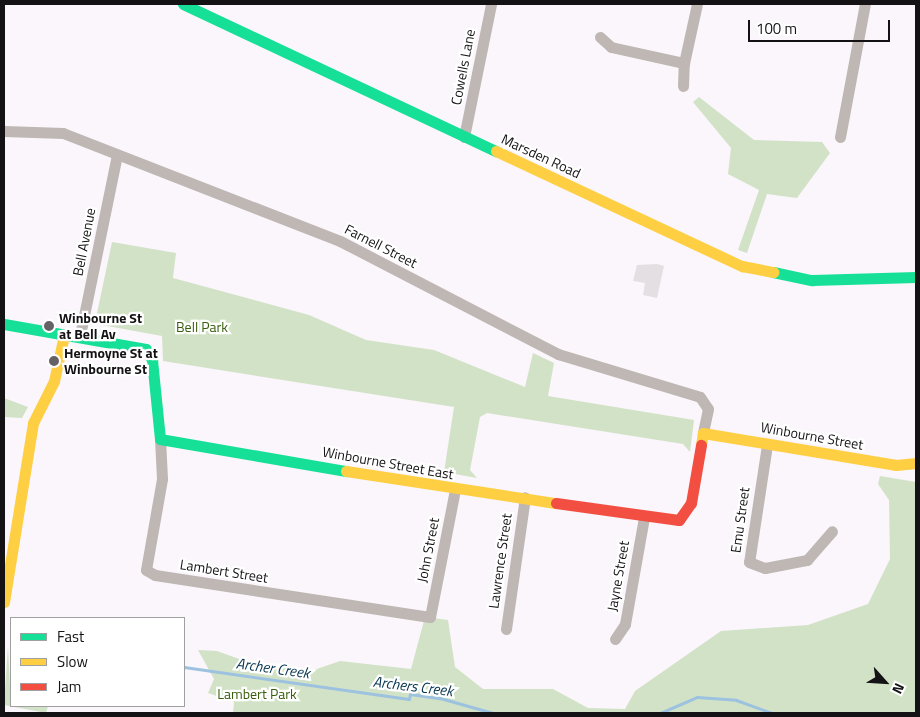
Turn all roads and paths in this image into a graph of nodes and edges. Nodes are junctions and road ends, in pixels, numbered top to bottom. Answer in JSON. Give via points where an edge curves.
{"nodes":[{"id":1,"x":183,"y":4,"type":"edge"},
{"id":2,"x":491,"y":4,"type":"edge"},
{"id":3,"x":697,"y":4,"type":"edge"},
{"id":4,"x":865,"y":4,"type":"edge"},
{"id":5,"x":600,"y":38,"type":"dead end"},
{"id":6,"x":684,"y":64,"type":"junction"},
{"id":7,"x":683,"y":86,"type":"dead end"},
{"id":8,"x":4,"y":131,"type":"edge"},
{"id":9,"x":464,"y":137,"type":"junction"},
{"id":10,"x":840,"y":137,"type":"dead end"},
{"id":11,"x":117,"y":156,"type":"junction"},
{"id":12,"x":916,"y":267,"type":"edge"},
{"id":13,"x":899,"y":275,"type":"junction"},
{"id":14,"x":916,"y":277,"type":"edge"},
{"id":15,"x":4,"y":324,"type":"edge"},
{"id":16,"x":64,"y":335,"type":"junction"},
{"id":17,"x":80,"y":335,"type":"junction"},
{"id":18,"x":703,"y":433,"type":"junction"},
{"id":19,"x":160,"y":439,"type":"junction"},
{"id":20,"x":767,"y":445,"type":"junction"},
{"id":21,"x":916,"y":463,"type":"edge"},
{"id":22,"x":455,"y":489,"type":"junction"},
{"id":23,"x":525,"y":497,"type":"junction"},
{"id":24,"x":644,"y":517,"type":"junction"},
{"id":25,"x":832,"y":531,"type":"dead end"},
{"id":26,"x":8,"y":552,"type":"edge"},
{"id":27,"x":4,"y":602,"type":"edge"},
{"id":28,"x":430,"y":617,"type":"joint"},
{"id":29,"x":506,"y":629,"type":"dead end"},
{"id":30,"x":615,"y":639,"type":"dead end"}],
"edges":[{"from":1,"to":9,"type":"street","name":"Marsden Road"},
{"from":2,"to":9,"type":"street","name":"Cowells Lane"},
{"from":3,"to":6,"type":"street"},
{"from":4,"to":10,"type":"street"},
{"from":5,"to":6,"type":"street","via":[[611,47]]},
{"from":6,"to":7,"type":"street"},
{"from":8,"to":11,"type":"street","name":"Farnell Street","via":[[63,133]]},
{"from":9,"to":13,"type":"street","name":"Marsden Road","via":[[742,266],[812,280]]},
{"from":11,"to":17,"type":"street","name":"Bell Avenue"},
{"from":11,"to":18,"type":"street","name":"Farnell Street","via":[[340,241],[558,354],[700,397],[708,409]]},
{"from":12,"to":13,"type":"street","name":"Marsden Road"},
{"from":13,"to":14,"type":"street","name":"Marsden Road"},
{"from":15,"to":16,"type":"street"},
{"from":16,"to":17,"type":"street"},
{"from":16,"to":26,"type":"street","via":[[57,375],[33,423]]},
{"from":17,"to":19,"type":"street","via":[[146,349],[152,360]]},
{"from":18,"to":20,"type":"street","name":"Winbourne Street"},
{"from":18,"to":24,"type":"street","name":"Winbourne Street East","via":[[687,511],[679,520]]},
{"from":19,"to":22,"type":"street","name":"Winbourne Street East"},
{"from":19,"to":28,"type":"street","name":"Lambert Street","via":[[162,479],[146,570],[155,575]]},
{"from":20,"to":21,"type":"street","name":"Winbourne Street","via":[[896,465]]},
{"from":20,"to":25,"type":"street","name":"Emu Street","via":[[749,562],[765,568],[807,560]]},
{"from":22,"to":23,"type":"street","name":"Winbourne Street East"},
{"from":22,"to":28,"type":"street","name":"John Street"},
{"from":23,"to":24,"type":"street","name":"Winbourne Street East"},
{"from":23,"to":29,"type":"street","name":"Lawrence Street"},
{"from":24,"to":30,"type":"street","name":"Jayne Street","via":[[625,624]]},
{"from":26,"to":27,"type":"street"}]}
